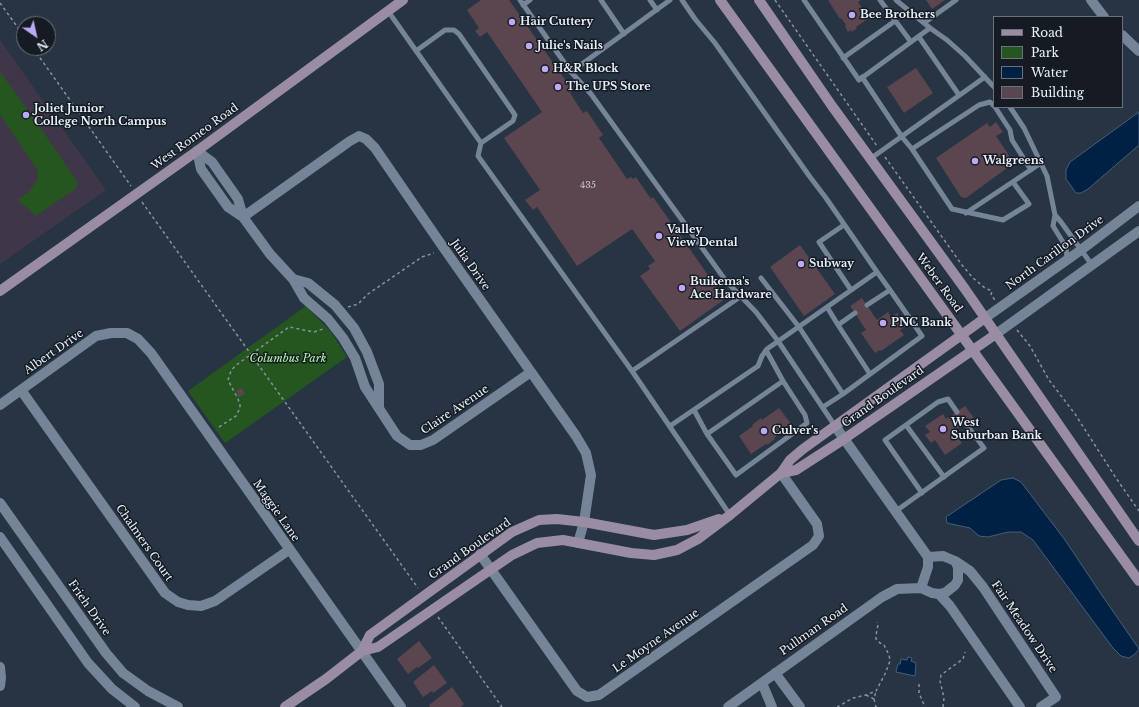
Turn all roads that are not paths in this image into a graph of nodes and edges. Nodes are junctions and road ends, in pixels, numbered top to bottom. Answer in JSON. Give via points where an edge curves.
{"nodes":[{"id":1,"x":403,"y":0,"type":"edge"},
{"id":2,"x":520,"y":0,"type":"edge"},
{"id":3,"x":530,"y":0,"type":"edge"},
{"id":4,"x":601,"y":0,"type":"edge"},
{"id":5,"x":650,"y":0,"type":"edge"},
{"id":6,"x":670,"y":0,"type":"edge"},
{"id":7,"x":682,"y":0,"type":"edge"},
{"id":8,"x":720,"y":0,"type":"edge"},
{"id":9,"x":758,"y":0,"type":"edge"},
{"id":10,"x":804,"y":0,"type":"edge"},
{"id":11,"x":880,"y":0,"type":"edge"},
{"id":12,"x":896,"y":0,"type":"edge"},
{"id":13,"x":956,"y":0,"type":"edge"},
{"id":14,"x":1091,"y":0,"type":"edge"},
{"id":15,"x":523,"y":5,"type":"junction"},
{"id":16,"x":657,"y":10,"type":"junction"},
{"id":17,"x":388,"y":11,"type":"junction"},
{"id":18,"x":1103,"y":16,"type":"edge"},
{"id":19,"x":896,"y":21,"type":"junction"},
{"id":20,"x":924,"y":23,"type":"junction"},
{"id":21,"x":930,"y":28,"type":"junction"},
{"id":22,"x":624,"y":34,"type":"junction"},
{"id":23,"x":1123,"y":36,"type":"edge"},
{"id":24,"x":918,"y":37,"type":"junction"},
{"id":25,"x":911,"y":42,"type":"junction"},
{"id":26,"x":416,"y":51,"type":"junction"},
{"id":27,"x":1139,"y":51,"type":"edge"},
{"id":28,"x":843,"y":58,"type":"junction"},
{"id":29,"x":571,"y":72,"type":"junction"},
{"id":30,"x":862,"y":77,"type":"junction"},
{"id":31,"x":985,"y":78,"type":"junction"},
{"id":32,"x":993,"y":86,"type":"edge"},
{"id":33,"x":959,"y":95,"type":"junction"},
{"id":34,"x":993,"y":106,"type":"edge"},
{"id":35,"x":995,"y":108,"type":"edge"},
{"id":36,"x":1011,"y":108,"type":"edge"},
{"id":37,"x":902,"y":137,"type":"junction"},
{"id":38,"x":481,"y":143,"type":"junction"},
{"id":39,"x":912,"y":149,"type":"junction"},
{"id":40,"x":198,"y":151,"type":"junction"},
{"id":41,"x":870,"y":159,"type":"junction"},
{"id":42,"x":1041,"y":163,"type":"junction"},
{"id":43,"x":1031,"y":170,"type":"junction"},
{"id":44,"x":1013,"y":182,"type":"junction"},
{"id":45,"x":1139,"y":206,"type":"edge"},
{"id":46,"x":966,"y":213,"type":"junction"},
{"id":47,"x":1055,"y":215,"type":"junction"},
{"id":48,"x":243,"y":217,"type":"junction"},
{"id":49,"x":844,"y":225,"type":"junction"},
{"id":50,"x":1139,"y":231,"type":"edge"},
{"id":51,"x":1081,"y":250,"type":"junction"},
{"id":52,"x":1067,"y":259,"type":"junction"},
{"id":53,"x":1092,"y":266,"type":"junction"},
{"id":54,"x":877,"y":272,"type":"junction"},
{"id":55,"x":761,"y":278,"type":"dead end"},
{"id":56,"x":293,"y":279,"type":"junction"},
{"id":57,"x":851,"y":290,"type":"junction"},
{"id":58,"x":890,"y":290,"type":"junction"},
{"id":59,"x":0,"y":291,"type":"edge"},
{"id":60,"x":740,"y":296,"type":"junction"},
{"id":61,"x":867,"y":305,"type":"dead end"},
{"id":62,"x":827,"y":307,"type":"junction"},
{"id":63,"x":855,"y":313,"type":"dead end"},
{"id":64,"x":985,"y":318,"type":"junction"},
{"id":65,"x":838,"y":325,"type":"junction"},
{"id":66,"x":799,"y":327,"type":"junction"},
{"id":67,"x":127,"y":333,"type":"joint"},
{"id":68,"x":996,"y":334,"type":"junction"},
{"id":69,"x":962,"y":335,"type":"junction"},
{"id":70,"x":778,"y":341,"type":"junction"},
{"id":71,"x":766,"y":350,"type":"junction"},
{"id":72,"x":973,"y":350,"type":"junction"},
{"id":73,"x":632,"y":371,"type":"junction"},
{"id":74,"x":531,"y":372,"type":"junction"},
{"id":75,"x":870,"y":374,"type":"junction"},
{"id":76,"x":783,"y":381,"type":"junction"},
{"id":77,"x":21,"y":390,"type":"junction"},
{"id":78,"x":842,"y":394,"type":"junction"},
{"id":79,"x":0,"y":405,"type":"edge"},
{"id":80,"x":380,"y":407,"type":"junction"},
{"id":81,"x":823,"y":407,"type":"junction"},
{"id":82,"x":694,"y":410,"type":"junction"},
{"id":83,"x":957,"y":412,"type":"dead end"},
{"id":84,"x":966,"y":424,"type":"dead end"},
{"id":85,"x":906,"y":425,"type":"junction"},
{"id":86,"x":670,"y":426,"type":"junction"},
{"id":87,"x":835,"y":426,"type":"junction"},
{"id":88,"x":708,"y":434,"type":"junction"},
{"id":89,"x":844,"y":439,"type":"junction"},
{"id":90,"x":781,"y":473,"type":"junction"},
{"id":91,"x":944,"y":477,"type":"junction"},
{"id":92,"x":922,"y":493,"type":"junction"},
{"id":93,"x":0,"y":502,"type":"edge"},
{"id":94,"x":896,"y":512,"type":"junction"},
{"id":95,"x":730,"y":515,"type":"junction"},
{"id":96,"x":584,"y":522,"type":"junction"},
{"id":97,"x":0,"y":537,"type":"edge"},
{"id":98,"x":1139,"y":541,"type":"edge"},
{"id":99,"x":578,"y":543,"type":"junction"},
{"id":100,"x":289,"y":550,"type":"junction"},
{"id":101,"x":480,"y":554,"type":"junction"},
{"id":102,"x":928,"y":557,"type":"junction"},
{"id":103,"x":955,"y":561,"type":"junction"},
{"id":104,"x":491,"y":569,"type":"junction"},
{"id":105,"x":1139,"y":581,"type":"edge"},
{"id":106,"x":921,"y":588,"type":"junction"},
{"id":107,"x":939,"y":594,"type":"junction"},
{"id":108,"x":362,"y":651,"type":"junction"},
{"id":109,"x":0,"y":667,"type":"edge"},
{"id":110,"x":775,"y":673,"type":"junction"},
{"id":111,"x":762,"y":683,"type":"junction"},
{"id":112,"x":0,"y":686,"type":"edge"},
{"id":113,"x":135,"y":707,"type":"edge"},
{"id":114,"x":178,"y":707,"type":"edge"},
{"id":115,"x":285,"y":707,"type":"edge"},
{"id":116,"x":401,"y":707,"type":"edge"},
{"id":117,"x":728,"y":707,"type":"edge"},
{"id":118,"x":772,"y":707,"type":"edge"},
{"id":119,"x":800,"y":707,"type":"edge"},
{"id":120,"x":1020,"y":707,"type":"edge"},
{"id":121,"x":1041,"y":707,"type":"edge"}],
"edges":[{"from":1,"to":17,"type":"main road","name":"West Romeo Road"},
{"from":2,"to":15,"type":"lane"},
{"from":3,"to":15,"type":"lane"},
{"from":4,"to":22,"type":"lane"},
{"from":5,"to":16,"type":"lane"},
{"from":6,"to":16,"type":"lane"},
{"from":7,"to":49,"type":"lane"},
{"from":8,"to":69,"type":"main road","name":"Weber Road"},
{"from":9,"to":41,"type":"main road","name":"Weber Road"},
{"from":10,"to":28,"type":"lane"},
{"from":11,"to":19,"type":"lane"},
{"from":12,"to":20,"type":"lane"},
{"from":13,"to":20,"type":"lane"},
{"from":14,"to":18,"type":"street"},
{"from":15,"to":29,"type":"lane"},
{"from":16,"to":22,"type":"lane"},
{"from":17,"to":26,"type":"lane"},
{"from":17,"to":40,"type":"main road","name":"West Romeo Road"},
{"from":19,"to":25,"type":"lane"},
{"from":19,"to":28,"type":"lane"},
{"from":20,"to":21,"type":"lane"},
{"from":21,"to":24,"type":"lane"},
{"from":21,"to":31,"type":"lane","via":[[965,56]]},
{"from":22,"to":29,"type":"lane"},
{"from":23,"to":27,"type":"street"},
{"from":24,"to":25,"type":"lane"},
{"from":24,"to":33,"type":"lane"},
{"from":25,"to":30,"type":"lane"},
{"from":26,"to":38,"type":"lane"},
{"from":26,"to":38,"type":"lane","via":[[445,30],[454,30],[459,34],[515,115],[513,121]]},
{"from":28,"to":30,"type":"lane","via":[[858,80]]},
{"from":29,"to":60,"type":"lane","via":[[591,94],[726,281]]},
{"from":30,"to":37,"type":"lane"},
{"from":31,"to":32,"type":"lane"},
{"from":31,"to":33,"type":"lane"},
{"from":33,"to":37,"type":"lane"},
{"from":34,"to":39,"type":"lane","via":[[990,102],[979,105]]},
{"from":35,"to":43,"type":"lane"},
{"from":36,"to":42,"type":"lane","via":[[1024,128]]},
{"from":37,"to":39,"type":"lane"},
{"from":37,"to":41,"type":"lane"},
{"from":38,"to":73,"type":"lane","via":[[478,156]]},
{"from":39,"to":46,"type":"lane","via":[[952,209]]},
{"from":40,"to":48,"type":"street","name":"Claire Avenue","via":[[201,170],[228,207]]},
{"from":40,"to":59,"type":"main road","name":"West Romeo Road"},
{"from":41,"to":64,"type":"main road","name":"Weber Road"},
{"from":42,"to":43,"type":"lane"},
{"from":42,"to":47,"type":"lane","via":[[1047,176]]},
{"from":43,"to":44,"type":"lane"},
{"from":44,"to":46,"type":"lane"},
{"from":44,"to":46,"type":"lane","via":[[1029,204],[1003,220]]},
{"from":45,"to":51,"type":"street","name":"North Carillon Drive"},
{"from":47,"to":51,"type":"lane"},
{"from":47,"to":52,"type":"lane","via":[[1053,226],[1066,247]]},
{"from":48,"to":56,"type":"street","name":"Claire Avenue","via":[[270,254]]},
{"from":48,"to":74,"type":"street","name":"Julia Drive","via":[[350,140],[359,136],[366,139],[375,148]]},
{"from":49,"to":54,"type":"lane"},
{"from":49,"to":57,"type":"lane","via":[[819,242]]},
{"from":50,"to":53,"type":"street"},
{"from":51,"to":52,"type":"street","name":"North Carillon Drive"},
{"from":51,"to":53,"type":"lane"},
{"from":52,"to":64,"type":"street","name":"North Carillon Drive"},
{"from":53,"to":68,"type":"street"},
{"from":54,"to":57,"type":"lane"},
{"from":54,"to":58,"type":"lane"},
{"from":55,"to":66,"type":"lane"},
{"from":56,"to":80,"type":"street","name":"Claire Avenue","via":[[304,298],[343,338],[355,358],[365,387]]},
{"from":56,"to":80,"type":"street","name":"Claire Avenue","via":[[308,283],[335,305],[354,328],[367,352],[379,384]]},
{"from":57,"to":62,"type":"lane"},
{"from":58,"to":61,"type":"lane"},
{"from":58,"to":75,"type":"lane","via":[[922,336]]},
{"from":60,"to":70,"type":"lane"},
{"from":60,"to":73,"type":"lane"},
{"from":62,"to":65,"type":"lane"},
{"from":62,"to":66,"type":"lane"},
{"from":63,"to":65,"type":"lane"},
{"from":64,"to":68,"type":"main road","name":"Weber Road"},
{"from":64,"to":69,"type":"main road","name":"Grand Boulevard"},
{"from":65,"to":75,"type":"lane"},
{"from":66,"to":70,"type":"lane"},
{"from":66,"to":78,"type":"lane"},
{"from":67,"to":77,"type":"street","name":"Albert Drive","via":[[96,336]]},
{"from":67,"to":100,"type":"street","name":"Maggie Lane","via":[[151,353]]},
{"from":68,"to":72,"type":"main road","name":"Grand Boulevard"},
{"from":68,"to":98,"type":"main road","name":"Weber Road"},
{"from":69,"to":72,"type":"main road","name":"Weber Road"},
{"from":69,"to":87,"type":"main road","name":"Grand Boulevard"},
{"from":70,"to":71,"type":"lane"},
{"from":70,"to":81,"type":"lane"},
{"from":71,"to":76,"type":"lane"},
{"from":71,"to":82,"type":"lane","via":[[758,366]]},
{"from":72,"to":89,"type":"main road","name":"Grand Boulevard"},
{"from":72,"to":105,"type":"main road","name":"Weber Road"},
{"from":73,"to":86,"type":"lane"},
{"from":74,"to":80,"type":"street","name":"Claire Avenue","via":[[421,446],[410,445],[398,436]]},
{"from":74,"to":96,"type":"street","name":"Julia Drive","via":[[586,453],[591,475]]},
{"from":75,"to":78,"type":"lane"},
{"from":76,"to":88,"type":"lane"},
{"from":76,"to":88,"type":"lane","via":[[805,415],[807,423],[736,475]]},
{"from":77,"to":79,"type":"street","name":"Albert Drive"},
{"from":77,"to":100,"type":"street","name":"Chalmers Court","via":[[165,592],[178,602],[202,606],[214,601]]},
{"from":78,"to":81,"type":"lane"},
{"from":81,"to":87,"type":"lane"},
{"from":82,"to":86,"type":"lane"},
{"from":82,"to":88,"type":"lane"},
{"from":83,"to":85,"type":"lane","via":[[948,400],[938,402]]},
{"from":84,"to":91,"type":"lane","via":[[984,448]]},
{"from":85,"to":91,"type":"lane"},
{"from":85,"to":92,"type":"lane","via":[[885,440]]},
{"from":86,"to":95,"type":"lane"},
{"from":87,"to":89,"type":"street"},
{"from":87,"to":90,"type":"main road","name":"Grand Boulevard","via":[[808,444],[790,460]]},
{"from":89,"to":90,"type":"main road","name":"Grand Boulevard","via":[[796,470]]},
{"from":89,"to":94,"type":"street"},
{"from":90,"to":95,"type":"main road","name":"Grand Boulevard"},
{"from":90,"to":104,"type":"street","name":"Le Moyne Avenue","via":[[817,524],[819,536],[813,544],[599,696],[587,697],[577,691]]},
{"from":91,"to":92,"type":"lane"},
{"from":92,"to":94,"type":"lane"},
{"from":93,"to":114,"type":"street","name":"Frieh Drive","via":[[123,673]]},
{"from":94,"to":102,"type":"street"},
{"from":95,"to":96,"type":"main road","name":"Grand Boulevard","via":[[688,530],[654,535]]},
{"from":95,"to":99,"type":"main road","name":"Grand Boulevard","via":[[698,539],[677,550],[654,555]]},
{"from":96,"to":99,"type":"street","name":"Julia Drive"},
{"from":96,"to":101,"type":"main road","name":"Grand Boulevard","via":[[539,520],[512,532]]},
{"from":97,"to":113,"type":"street","via":[[88,663],[112,689]]},
{"from":99,"to":104,"type":"main road","name":"Grand Boulevard","via":[[563,540],[537,543]]},
{"from":100,"to":108,"type":"street","name":"Maggie Lane"},
{"from":101,"to":104,"type":"street","name":"Le Moyne Avenue"},
{"from":101,"to":108,"type":"main road","name":"Grand Boulevard","via":[[370,635]]},
{"from":102,"to":103,"type":"street","name":"Fair Meadow Drive","via":[[943,556]]},
{"from":102,"to":106,"type":"street","via":[[928,567]]},
{"from":103,"to":107,"type":"street","via":[[959,573],[958,580],[945,593]]},
{"from":103,"to":121,"type":"street","name":"Fair Meadow Drive","via":[[970,571],[983,587],[1056,697]]},
{"from":104,"to":108,"type":"main road","name":"Grand Boulevard","via":[[378,648]]},
{"from":106,"to":107,"type":"street"},
{"from":106,"to":110,"type":"street","name":"Pullman Road","via":[[897,589],[882,597]]},
{"from":107,"to":120,"type":"street"},
{"from":108,"to":115,"type":"main road","name":"Grand Boulevard"},
{"from":108,"to":116,"type":"street","name":"Maggie Lane"},
{"from":109,"to":112,"type":"street"},
{"from":110,"to":111,"type":"street","name":"Pullman Road"},
{"from":110,"to":119,"type":"street"},
{"from":111,"to":117,"type":"street","name":"Pullman Road"},
{"from":111,"to":118,"type":"street"}]}
